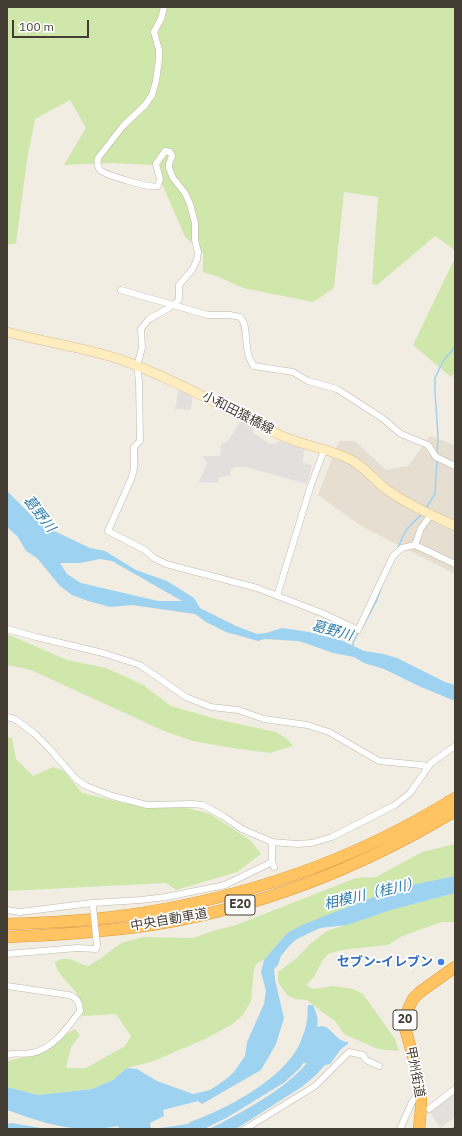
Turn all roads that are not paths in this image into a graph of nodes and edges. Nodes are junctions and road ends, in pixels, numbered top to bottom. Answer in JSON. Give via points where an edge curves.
{"nodes":[{"id":1,"x":164,"y":7,"type":"edge"},
{"id":2,"x":121,"y":290,"type":"dead end"},
{"id":3,"x":173,"y":306,"type":"junction"},
{"id":4,"x":7,"y":332,"type":"edge"},
{"id":5,"x":138,"y":366,"type":"junction"},
{"id":6,"x":324,"y":450,"type":"junction"},
{"id":7,"x":455,"y":466,"type":"edge"},
{"id":8,"x":431,"y":515,"type":"junction"},
{"id":9,"x":455,"y":526,"type":"edge"},
{"id":10,"x":415,"y":545,"type":"junction"},
{"id":11,"x":455,"y":564,"type":"edge"},
{"id":12,"x":277,"y":596,"type":"junction"},
{"id":13,"x":7,"y":629,"type":"edge"},
{"id":14,"x":7,"y":717,"type":"edge"},
{"id":15,"x":455,"y":746,"type":"edge"},
{"id":16,"x":428,"y":767,"type":"junction"},
{"id":17,"x":455,"y":798,"type":"edge"},
{"id":18,"x":455,"y":811,"type":"edge"},
{"id":19,"x":272,"y":842,"type":"junction"},
{"id":20,"x":93,"y":905,"type":"junction"},
{"id":21,"x":7,"y":910,"type":"edge"},
{"id":22,"x":7,"y":924,"type":"edge"},
{"id":23,"x":7,"y":937,"type":"edge"},
{"id":24,"x":7,"y":954,"type":"edge"},
{"id":25,"x":455,"y":967,"type":"edge"},
{"id":26,"x":7,"y":986,"type":"edge"},
{"id":27,"x":7,"y":1055,"type":"edge"},
{"id":28,"x":379,"y":1066,"type":"dead end"},
{"id":29,"x":455,"y":1089,"type":"edge"},
{"id":30,"x":421,"y":1094,"type":"junction"},
{"id":31,"x":429,"y":1109,"type":"dead end"},
{"id":32,"x":246,"y":1129,"type":"edge"},
{"id":33,"x":400,"y":1129,"type":"edge"},
{"id":34,"x":419,"y":1129,"type":"edge"}],
"edges":[{"from":1,"to":3,"type":"street","via":[[154,32],[160,59],[152,95],[123,126],[97,161],[103,172],[154,187],[158,186],[160,181],[156,164],[165,151],[171,153],[169,168],[190,204],[198,255],[192,270],[179,285],[179,299]]},
{"from":2,"to":3,"type":"street"},
{"from":3,"to":5,"type":"street","via":[[149,319],[142,327],[142,348]]},
{"from":3,"to":7,"type":"street","via":[[208,315],[240,317],[244,322],[248,354],[254,366],[294,372],[308,381],[338,390],[382,418],[401,434],[428,445],[439,458]]},
{"from":4,"to":5,"type":"main road","name":"小和田猿橋線","via":[[79,348]]},
{"from":5,"to":6,"type":"main road","name":"小和田猿橋線","via":[[191,389],[281,435]]},
{"from":5,"to":12,"type":"street","via":[[140,441],[134,447],[132,477],[108,531],[166,564],[257,588]]},
{"from":6,"to":8,"type":"main road","name":"小和田猿橋線","via":[[353,460],[386,489]]},
{"from":6,"to":12,"type":"street","via":[[310,485]]},
{"from":8,"to":9,"type":"main road","name":"小和田猿橋線"},
{"from":8,"to":10,"type":"street","via":[[421,528]]},
{"from":10,"to":11,"type":"street"},
{"from":10,"to":12,"type":"street","via":[[402,548],[393,556],[358,630]]},
{"from":13,"to":16,"type":"street","via":[[140,665],[186,697],[211,707],[238,710],[264,719],[307,725],[329,732],[379,761]]},
{"from":14,"to":19,"type":"street","via":[[22,724],[34,734],[86,786],[147,805],[202,805],[242,829]]},
{"from":15,"to":16,"type":"street"},
{"from":16,"to":19,"type":"street","via":[[401,802],[340,833],[312,843]]},
{"from":17,"to":22,"type":"highway","name":"中央自動車道","number":"E20","via":[[403,828],[343,856],[286,878],[231,894],[177,907],[121,916]]},
{"from":18,"to":23,"type":"highway","name":"中央自動車道","number":"E20","via":[[406,840],[348,867],[290,890],[237,906],[129,928]]},
{"from":19,"to":20,"type":"street","via":[[273,865],[225,885],[166,897]]},
{"from":20,"to":21,"type":"street","via":[[20,912]]},
{"from":20,"to":24,"type":"street","bridge":true,"via":[[96,949],[77,948]]},
{"from":25,"to":30,"type":"highway","name":"甲州街道","number":"20","via":[[420,992],[413,999],[406,1014],[405,1028]]},
{"from":26,"to":27,"type":"street","via":[[69,994],[76,997],[80,1011],[59,1038],[42,1049],[32,1053]]},
{"from":28,"to":32,"type":"street","via":[[366,1060],[363,1055],[349,1052],[315,1086]]},
{"from":29,"to":31,"type":"street"},
{"from":30,"to":33,"type":"street","via":[[412,1102]]},
{"from":30,"to":34,"type":"highway","name":"甲州街道","number":"20"}]}
